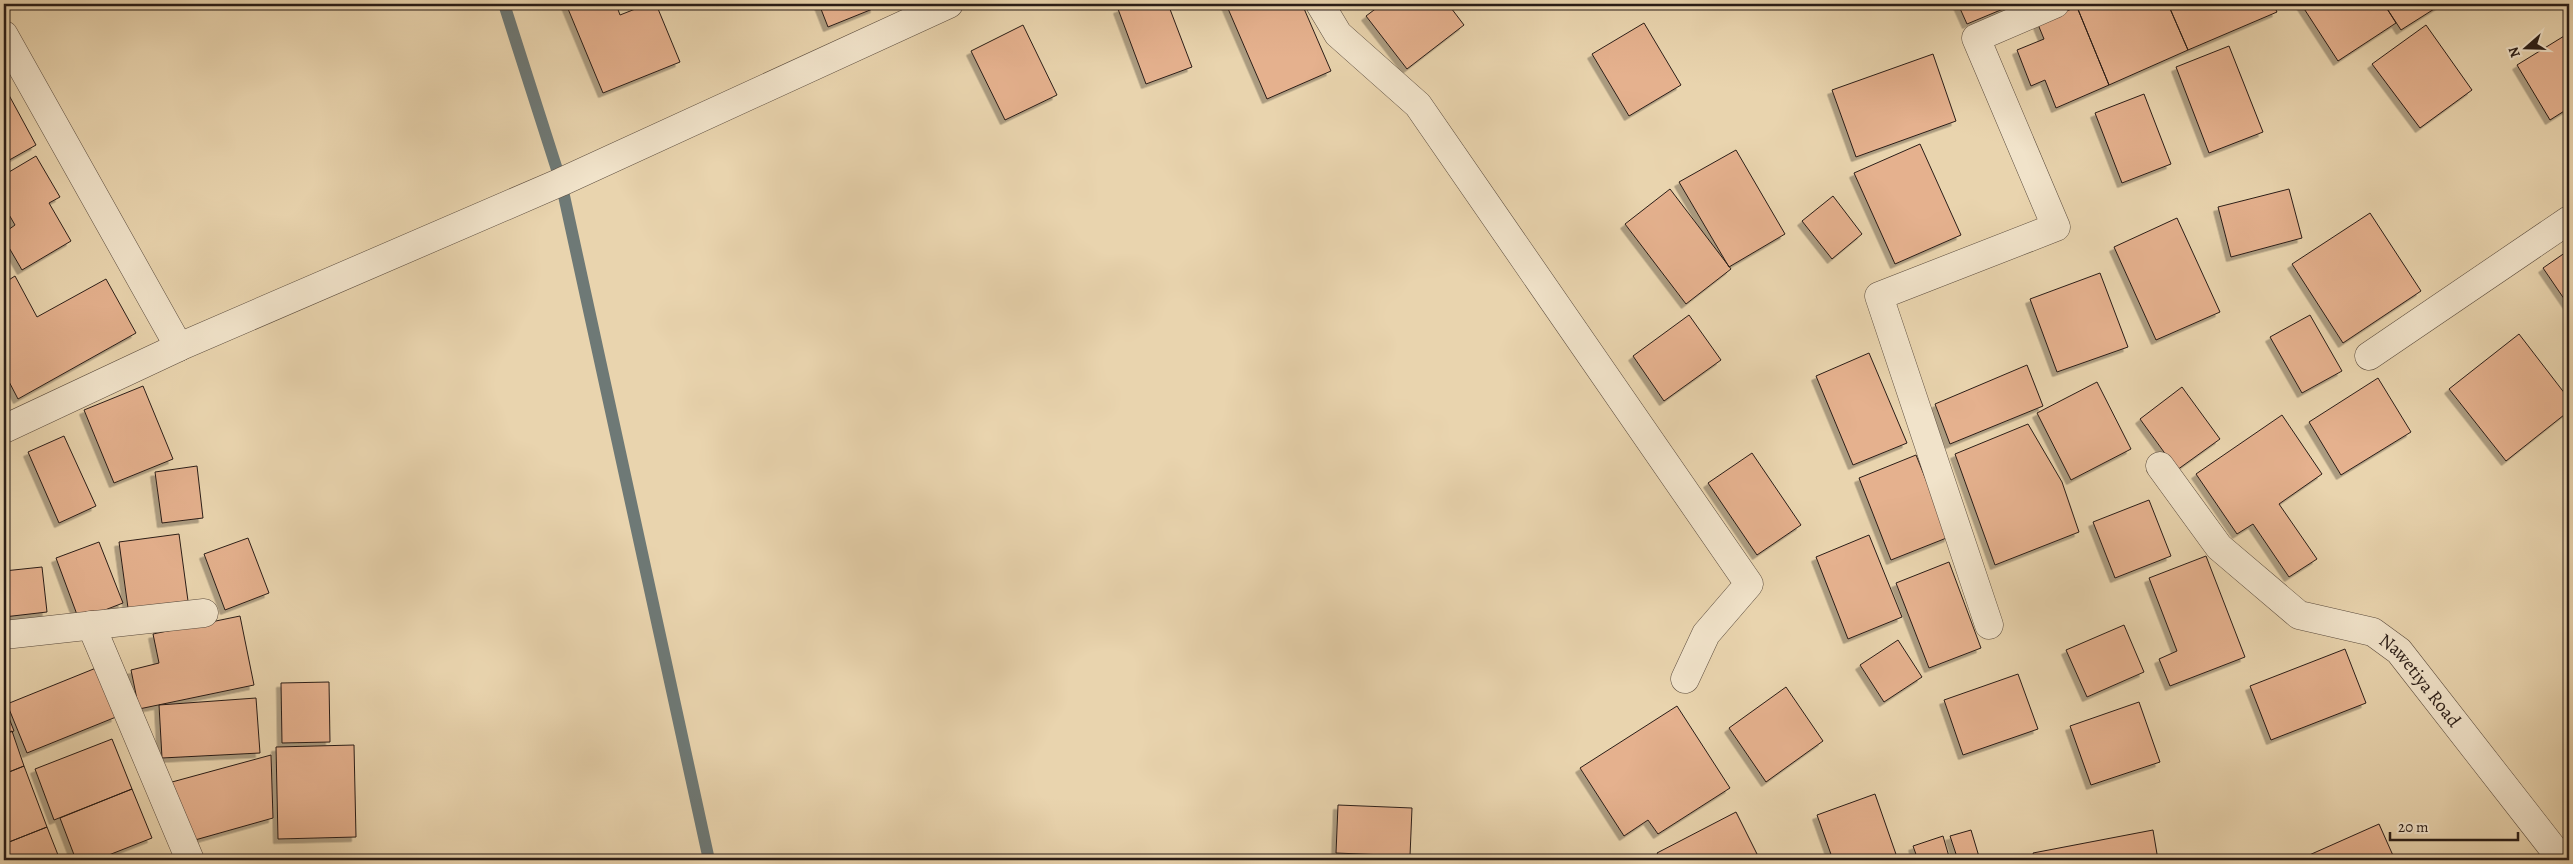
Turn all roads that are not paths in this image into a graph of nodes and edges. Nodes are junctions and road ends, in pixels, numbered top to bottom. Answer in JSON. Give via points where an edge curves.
{"nodes":[{"id":1,"x":949,"y":4,"type":"edge"},
{"id":2,"x":1320,"y":4,"type":"edge"},
{"id":3,"x":2055,"y":4,"type":"edge"},
{"id":4,"x":4,"y":35,"type":"edge"},
{"id":5,"x":2569,"y":220,"type":"edge"},
{"id":6,"x":179,"y":347,"type":"junction"},
{"id":7,"x":2369,"y":356,"type":"dead end"},
{"id":8,"x":4,"y":428,"type":"edge"},
{"id":9,"x":2160,"y":466,"type":"dead end"},
{"id":10,"x":204,"y":613,"type":"dead end"},
{"id":11,"x":91,"y":625,"type":"junction"},
{"id":12,"x":1989,"y":625,"type":"dead end"},
{"id":13,"x":4,"y":635,"type":"edge"},
{"id":14,"x":1685,"y":679,"type":"dead end"},
{"id":15,"x":190,"y":860,"type":"edge"},
{"id":16,"x":2562,"y":860,"type":"edge"}],
"edges":[{"from":1,"to":6,"type":"street","via":[[561,182]]},
{"from":2,"to":14,"type":"street","via":[[1338,34],[1418,105],[1749,584],[1706,634]]},
{"from":3,"to":12,"type":"street","via":[[1976,38],[2056,227],[1879,296]]},
{"from":4,"to":6,"type":"street"},
{"from":5,"to":7,"type":"street"},
{"from":6,"to":8,"type":"street"},
{"from":9,"to":16,"type":"street","name":"Nawetiya Road","via":[[2219,547],[2299,615],[2373,632],[2399,651]]},
{"from":10,"to":11,"type":"street"},
{"from":11,"to":13,"type":"street"},
{"from":11,"to":15,"type":"street"}]}
